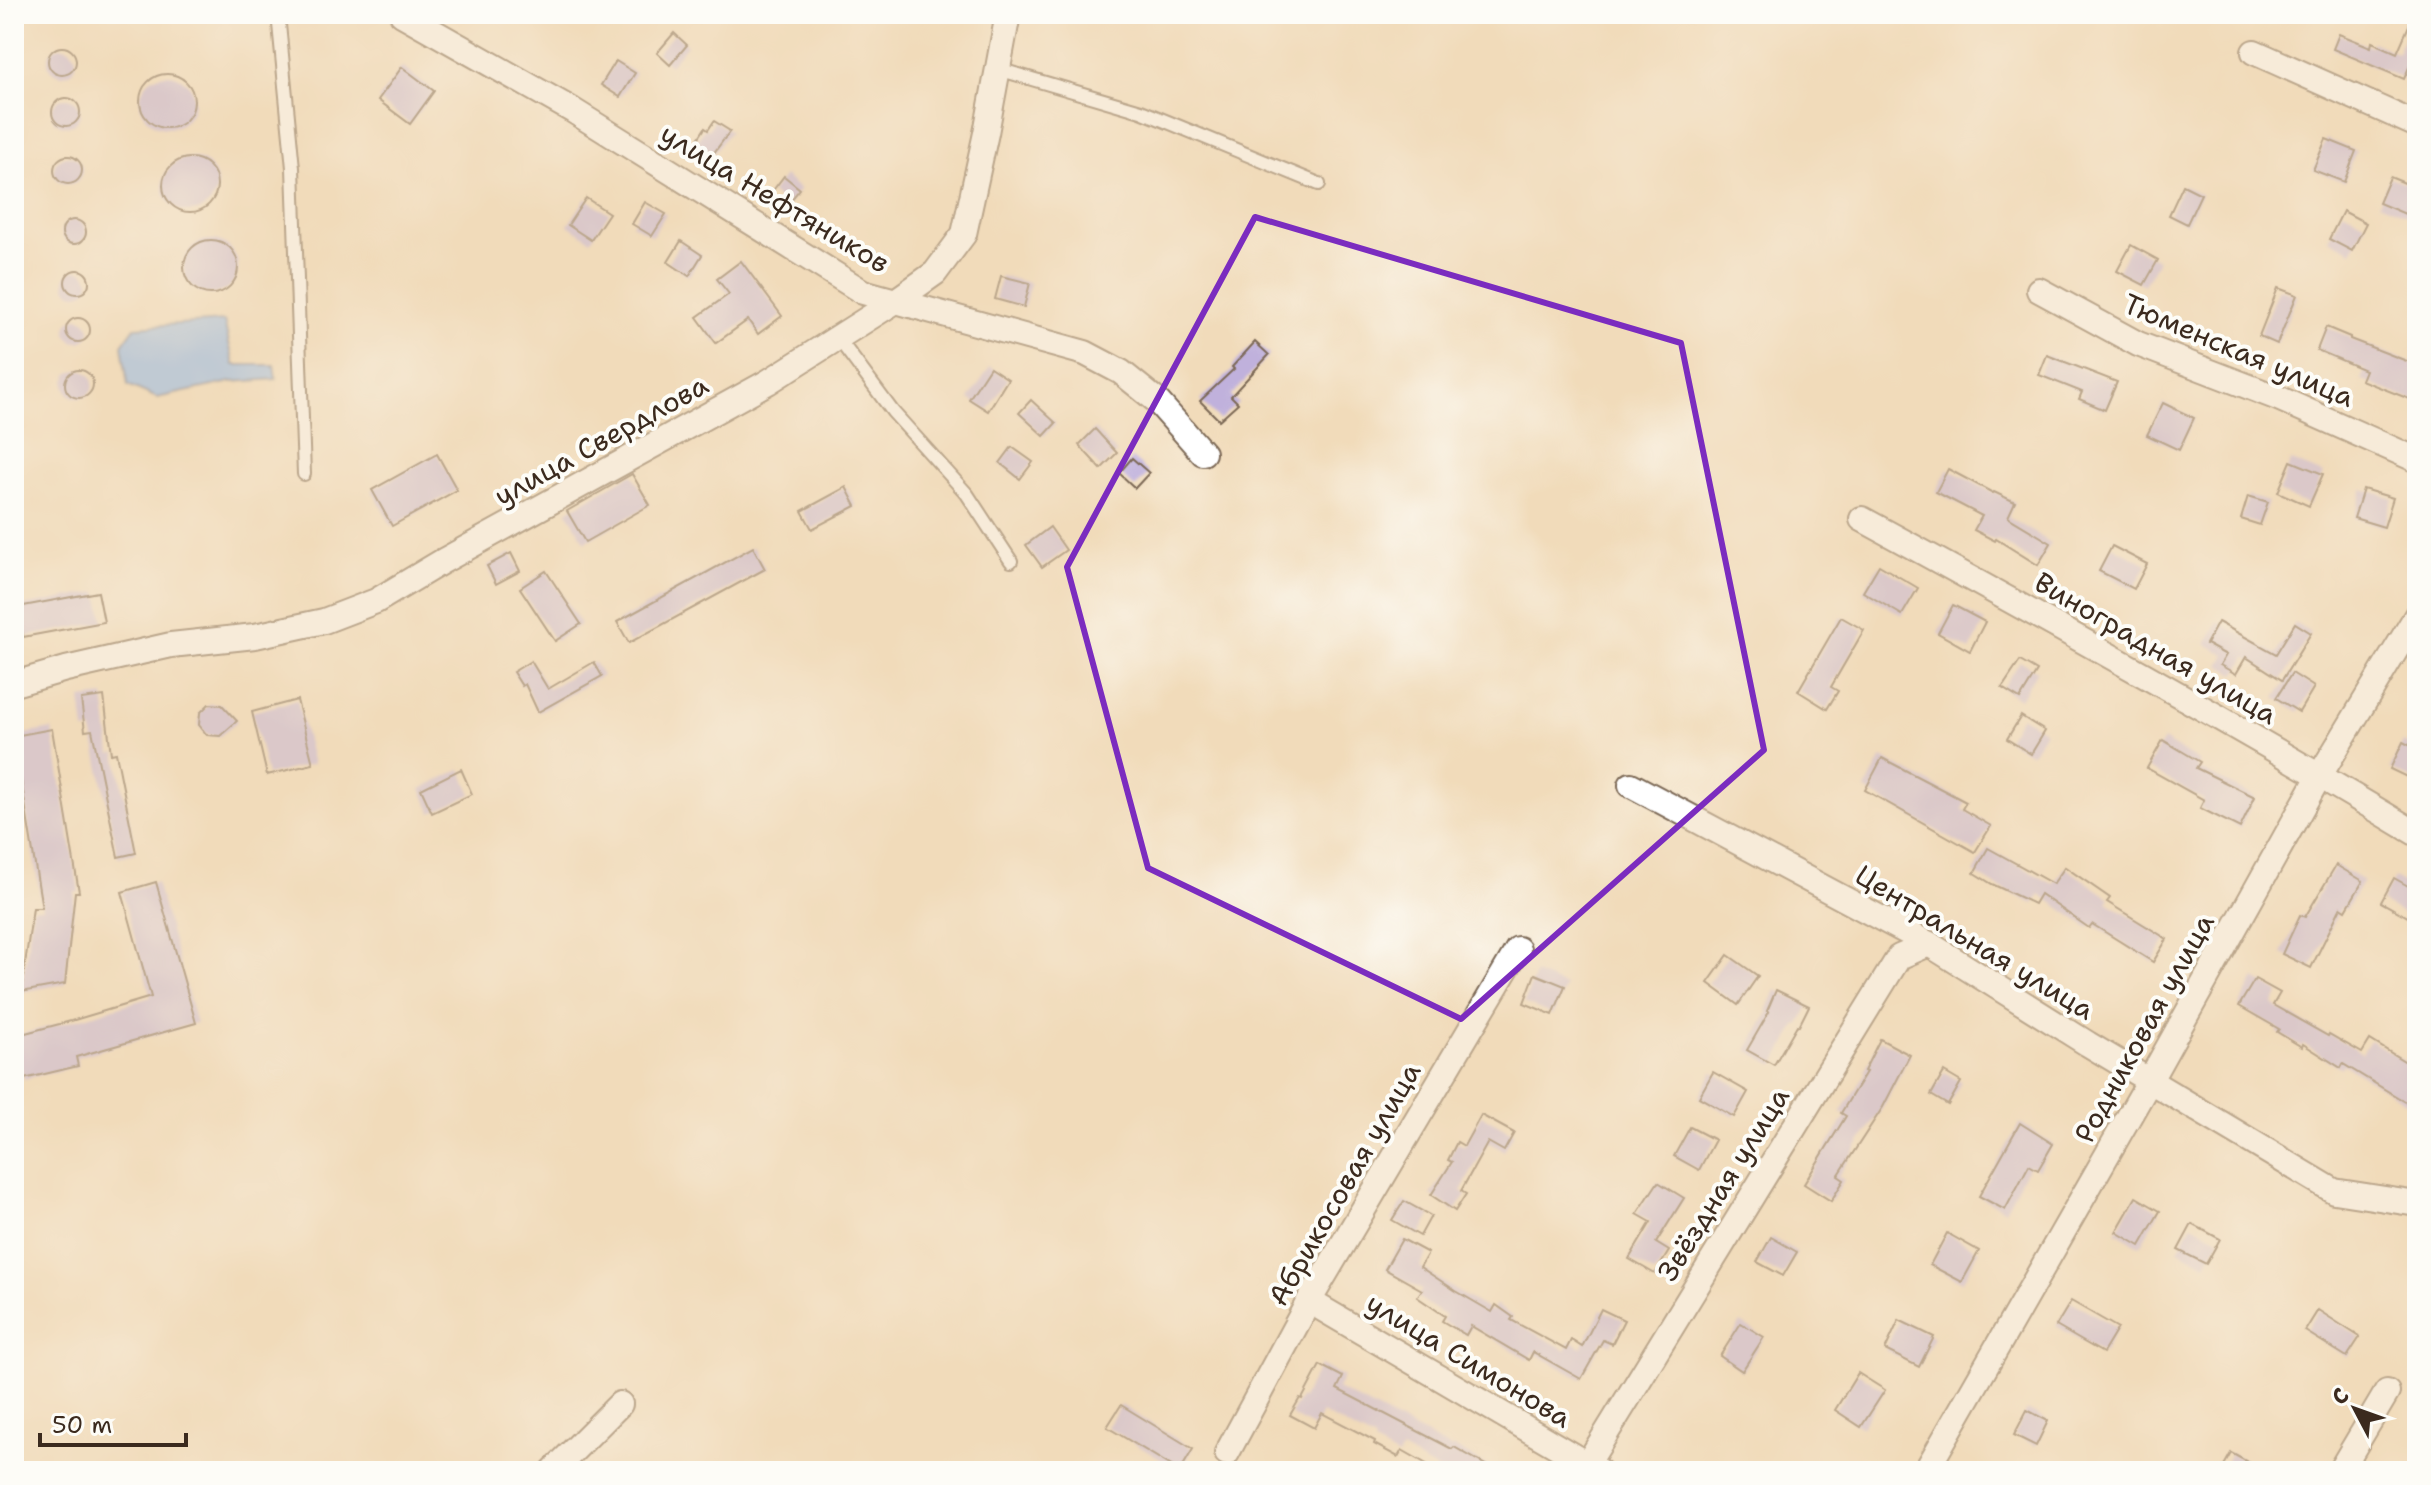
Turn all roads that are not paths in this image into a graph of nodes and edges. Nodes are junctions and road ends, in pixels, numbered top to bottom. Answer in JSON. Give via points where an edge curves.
{"nodes":[{"id":1,"x":278,"y":14,"type":"edge"},
{"id":2,"x":402,"y":14,"type":"edge"},
{"id":3,"x":1008,"y":14,"type":"edge"},
{"id":4,"x":2254,"y":52,"type":"dead end"},
{"id":5,"x":998,"y":69,"type":"junction"},
{"id":6,"x":2417,"y":125,"type":"edge"},
{"id":7,"x":1319,"y":184,"type":"dead end"},
{"id":8,"x":2039,"y":290,"type":"dead end"},
{"id":9,"x":894,"y":302,"type":"junction"},
{"id":10,"x":838,"y":338,"type":"junction"},
{"id":11,"x":1203,"y":453,"type":"dead end"},
{"id":12,"x":2417,"y":460,"type":"edge"},
{"id":13,"x":304,"y":474,"type":"dead end"},
{"id":14,"x":1862,"y":519,"type":"dead end"},
{"id":15,"x":1011,"y":561,"type":"dead end"},
{"id":16,"x":2417,"y":615,"type":"edge"},
{"id":17,"x":14,"y":684,"type":"edge"},
{"id":18,"x":2320,"y":775,"type":"junction"},
{"id":19,"x":1631,"y":785,"type":"dead end"},
{"id":20,"x":2417,"y":834,"type":"edge"},
{"id":21,"x":1929,"y":944,"type":"junction"},
{"id":22,"x":1518,"y":949,"type":"dead end"},
{"id":23,"x":2150,"y":1080,"type":"junction"},
{"id":24,"x":2417,"y":1204,"type":"edge"},
{"id":25,"x":1309,"y":1301,"type":"junction"},
{"id":26,"x":2387,"y":1392,"type":"dead end"},
{"id":27,"x":620,"y":1404,"type":"dead end"},
{"id":28,"x":1227,"y":1453,"type":"dead end"},
{"id":29,"x":1589,"y":1469,"type":"edge"},
{"id":30,"x":553,"y":1471,"type":"edge"},
{"id":31,"x":1926,"y":1471,"type":"edge"},
{"id":32,"x":2340,"y":1471,"type":"edge"}],
"edges":[{"from":1,"to":13,"type":"lane","via":[[293,168]]},
{"from":2,"to":9,"type":"street","name":"улица Нефтяников","via":[[572,110],[863,292]]},
{"from":3,"to":5,"type":"street","name":"улица Свердлова"},
{"from":4,"to":6,"type":"street"},
{"from":5,"to":7,"type":"lane","via":[[1141,111]]},
{"from":5,"to":9,"type":"street","name":"улица Свердлова","via":[[964,234],[935,273]]},
{"from":8,"to":12,"type":"street","name":"Тюменская улица","via":[[2138,344]]},
{"from":9,"to":10,"type":"street","name":"улица Свердлова"},
{"from":9,"to":11,"type":"street","name":"улица Нефтяников","via":[[1085,353],[1121,372],[1157,401]]},
{"from":10,"to":15,"type":"lane","via":[[893,412],[967,494]]},
{"from":10,"to":17,"type":"street","name":"улица Свердлова","via":[[376,601],[324,621],[255,636],[171,645]]},
{"from":14,"to":18,"type":"street","name":"Виноградная улица"},
{"from":16,"to":18,"type":"street","name":"Родниковая улица"},
{"from":18,"to":20,"type":"street","name":"Виноградная улица"},
{"from":18,"to":23,"type":"street","name":"Родниковая улица"},
{"from":19,"to":21,"type":"street","name":"Центральная улица"},
{"from":21,"to":23,"type":"street","name":"Центральная улица"},
{"from":21,"to":29,"type":"street","name":"Звёздная улица","via":[[1899,957]]},
{"from":22,"to":25,"type":"street","name":"Абрикосовая улица"},
{"from":23,"to":24,"type":"street","name":"Центральная улица","via":[[2334,1191]]},
{"from":23,"to":31,"type":"street","name":"Родниковая улица"},
{"from":25,"to":28,"type":"street","name":"Абрикосовая улица"},
{"from":25,"to":29,"type":"street","name":"улица Симонова"},
{"from":26,"to":32,"type":"street"},
{"from":27,"to":30,"type":"street"}]}
